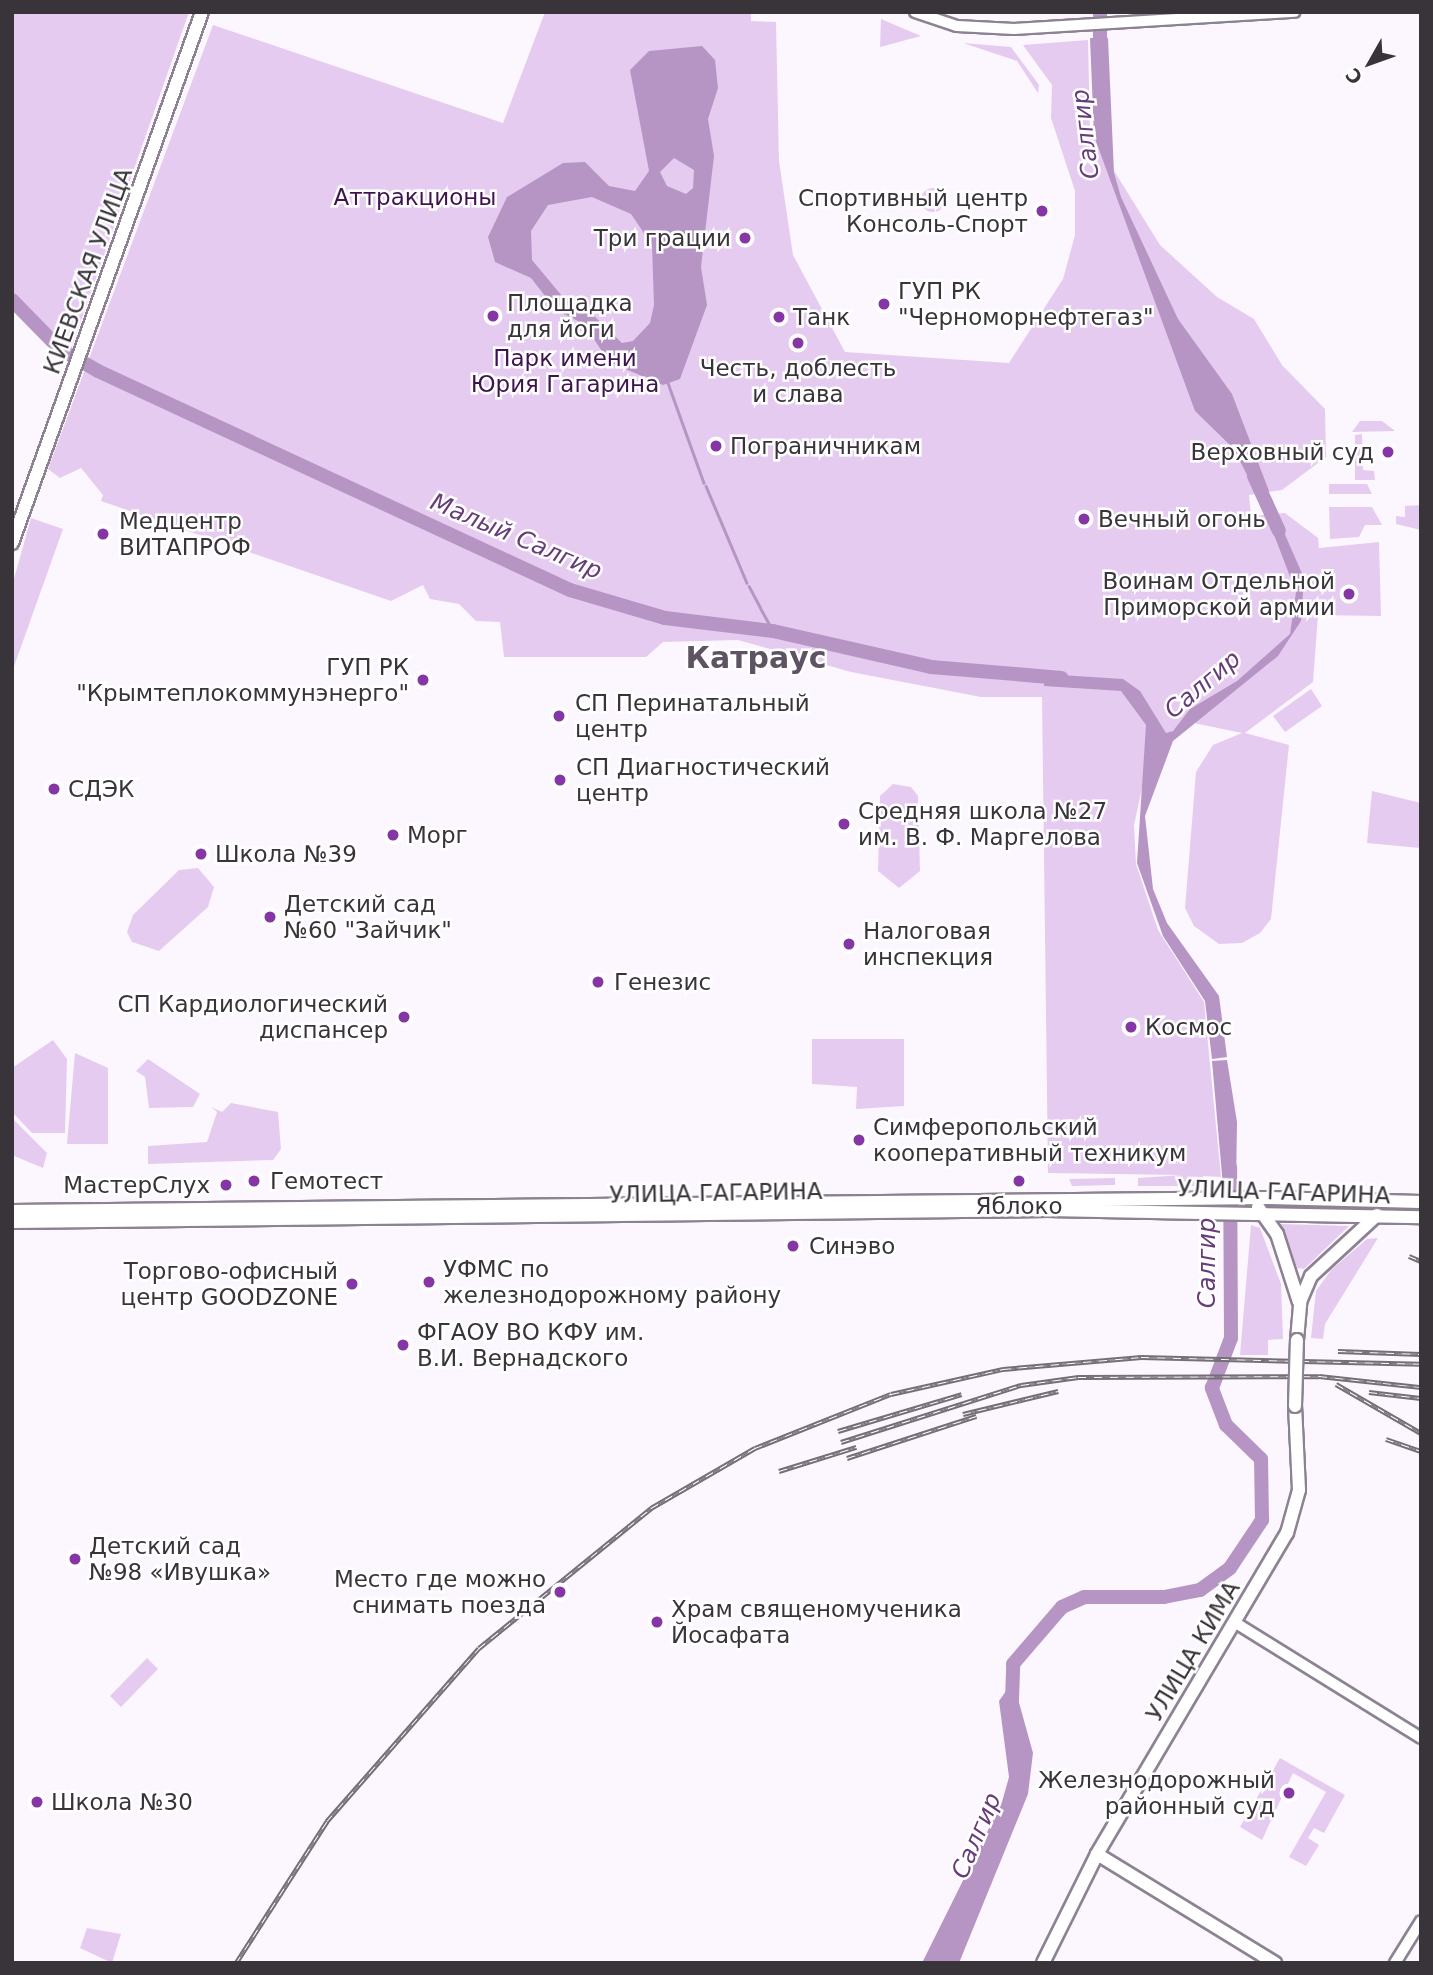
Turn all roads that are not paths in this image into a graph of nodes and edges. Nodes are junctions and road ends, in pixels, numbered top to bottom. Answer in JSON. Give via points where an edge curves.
{"nodes":[{"id":1,"x":202,"y":12,"type":"edge"},
{"id":2,"x":915,"y":12,"type":"edge"},
{"id":3,"x":1294,"y":12,"type":"edge"},
{"id":4,"x":12,"y":542,"type":"edge"},
{"id":5,"x":1398,"y":1201,"type":"junction"},
{"id":6,"x":1421,"y":1202,"type":"edge"},
{"id":7,"x":1213,"y":1204,"type":"junction"},
{"id":8,"x":1246,"y":1204,"type":"junction"},
{"id":9,"x":1262,"y":1210,"type":"junction"},
{"id":10,"x":12,"y":1211,"type":"edge"},
{"id":11,"x":1376,"y":1216,"type":"junction"},
{"id":12,"x":1421,"y":1217,"type":"edge"},
{"id":13,"x":12,"y":1222,"type":"edge"},
{"id":14,"x":1300,"y":1302,"type":"junction"},
{"id":15,"x":1234,"y":1622,"type":"junction"},
{"id":16,"x":1421,"y":1738,"type":"edge"},
{"id":17,"x":1097,"y":1854,"type":"junction"},
{"id":18,"x":1421,"y":1921,"type":"edge"},
{"id":19,"x":1043,"y":1963,"type":"edge"},
{"id":20,"x":1275,"y":1963,"type":"edge"},
{"id":21,"x":1395,"y":1963,"type":"edge"}],
"edges":[{"from":1,"to":4,"type":"main road","name":"КИЕВСКАЯ УЛИЦА"},
{"from":2,"to":3,"type":"main road","via":[[981,28]]},
{"from":5,"to":6,"type":"main road","name":"УЛИЦА ГАГАРИНА"},
{"from":5,"to":8,"type":"main road","name":"УЛИЦА ГАГАРИНА"},
{"from":5,"to":11,"type":"main road"},
{"from":7,"to":8,"type":"main road","name":"УЛИЦА ГАГАРИНА"},
{"from":7,"to":10,"type":"main road","name":"УЛИЦА ГАГАРИНА"},
{"from":7,"to":13,"type":"main road","name":"УЛИЦА ГАГАРИНА"},
{"from":8,"to":9,"type":"main road","name":"УЛИЦА ГАГАРИНА"},
{"from":9,"to":11,"type":"main road","name":"УЛИЦА ГАГАРИНА"},
{"from":9,"to":14,"type":"main road","via":[[1289,1264]]},
{"from":11,"to":12,"type":"main road","name":"УЛИЦА ГАГАРИНА"},
{"from":11,"to":14,"type":"main road","via":[[1317,1266]]},
{"from":14,"to":15,"type":"main road","name":"УЛИЦА КИМА","bridge":true,"via":[[1294,1511]]},
{"from":15,"to":16,"type":"main road"},
{"from":15,"to":17,"type":"main road","name":"УЛИЦА КИМА"},
{"from":17,"to":19,"type":"main road","name":"УЛИЦА КИМА"},
{"from":17,"to":20,"type":"main road"},
{"from":18,"to":21,"type":"main road"}]}
